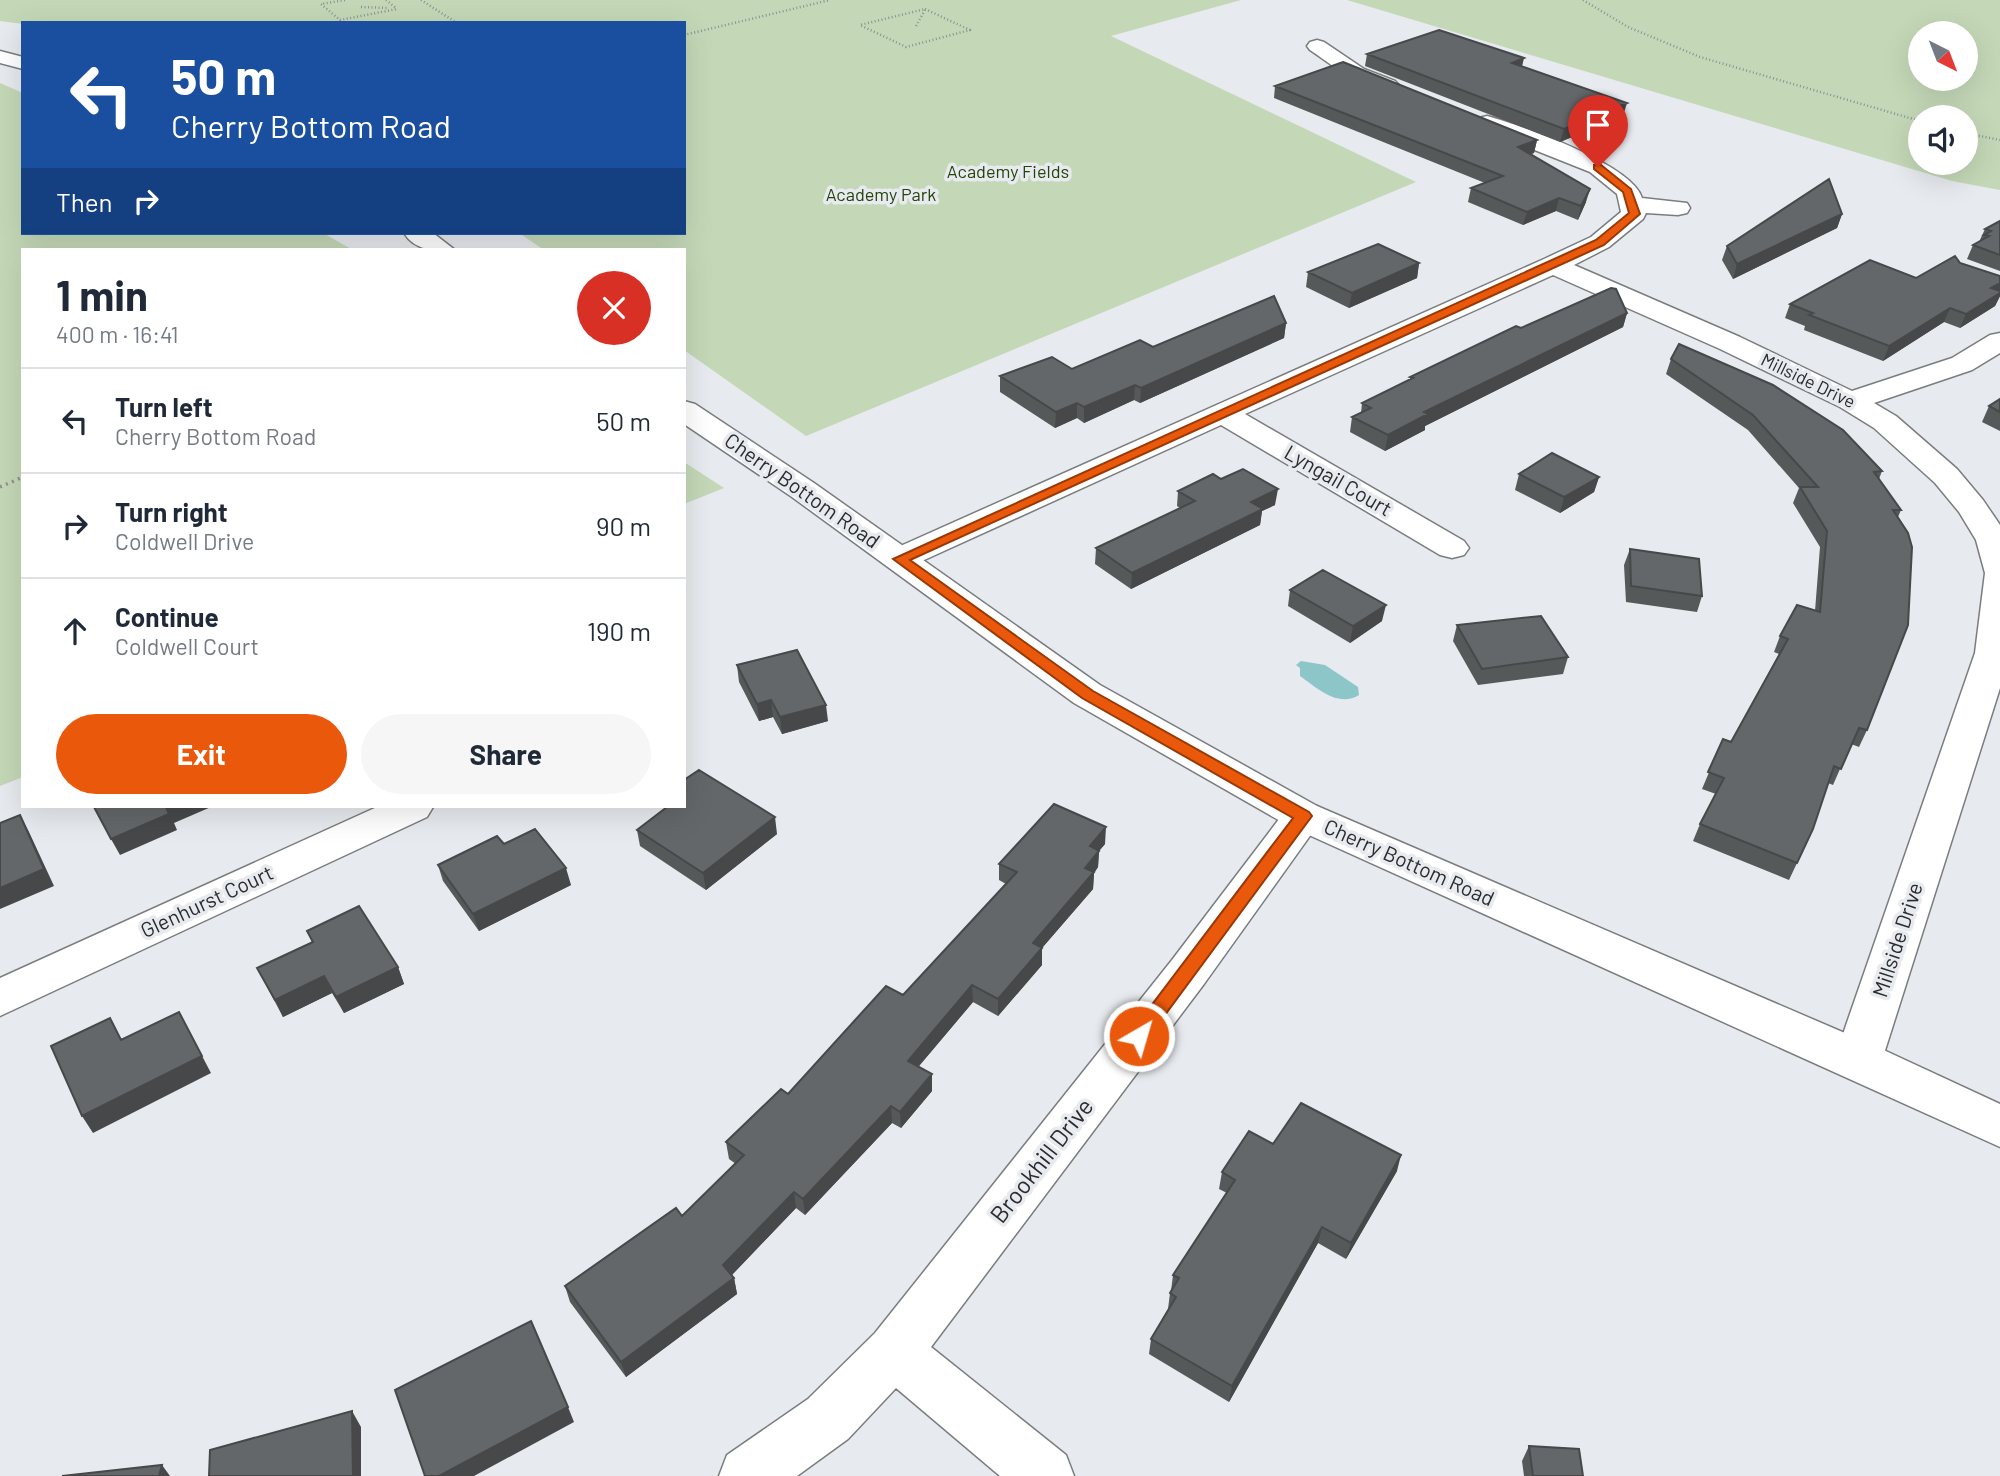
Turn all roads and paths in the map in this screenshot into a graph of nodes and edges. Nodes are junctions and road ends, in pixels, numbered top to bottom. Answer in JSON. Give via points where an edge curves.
{"nodes":[{"id":1,"x":345,"y":0,"type":"edge"},
{"id":2,"x":386,"y":0,"type":"edge"},
{"id":3,"x":421,"y":0,"type":"edge"},
{"id":4,"x":830,"y":0,"type":"edge"},
{"id":5,"x":1583,"y":0,"type":"edge"},
{"id":6,"x":361,"y":7,"type":"dead end"},
{"id":7,"x":397,"y":9,"type":"junction"},
{"id":8,"x":925,"y":9,"type":"junction"},
{"id":9,"x":454,"y":21,"type":"edge"},
{"id":10,"x":916,"y":26,"type":"dead end"},
{"id":11,"x":686,"y":35,"type":"edge"},
{"id":12,"x":1317,"y":46,"type":"dead end"},
{"id":13,"x":0,"y":57,"type":"edge"},
{"id":14,"x":21,"y":62,"type":"edge"},
{"id":15,"x":1404,"y":91,"type":"edge"},
{"id":16,"x":1464,"y":114,"type":"edge"},
{"id":17,"x":1908,"y":118,"type":"edge"},
{"id":18,"x":1978,"y":136,"type":"edge"},
{"id":19,"x":2000,"y":140,"type":"edge"},
{"id":20,"x":1632,"y":205,"type":"junction"},
{"id":21,"x":1678,"y":208,"type":"dead end"},
{"id":22,"x":419,"y":235,"type":"edge"},
{"id":23,"x":439,"y":248,"type":"edge"},
{"id":24,"x":1553,"y":265,"type":"junction"},
{"id":25,"x":2000,"y":341,"type":"edge"},
{"id":26,"x":1850,"y":401,"type":"junction"},
{"id":27,"x":686,"y":411,"type":"edge"},
{"id":28,"x":1223,"y":414,"type":"junction"},
{"id":29,"x":21,"y":478,"type":"edge"},
{"id":30,"x":0,"y":487,"type":"edge"},
{"id":31,"x":1452,"y":548,"type":"dead end"},
{"id":32,"x":900,"y":559,"type":"junction"},
{"id":33,"x":2000,"y":570,"type":"edge"},
{"id":34,"x":2000,"y":577,"type":"edge"},
{"id":35,"x":411,"y":808,"type":"edge"},
{"id":36,"x":1303,"y":816,"type":"junction"},
{"id":37,"x":0,"y":998,"type":"edge"},
{"id":38,"x":1858,"y":1060,"type":"junction"},
{"id":39,"x":2000,"y":1126,"type":"edge"},
{"id":40,"x":894,"y":1351,"type":"junction"},
{"id":41,"x":748,"y":1476,"type":"edge"},
{"id":42,"x":1045,"y":1476,"type":"edge"}],
"edges":[{"from":1,"to":7,"type":"path","via":[[321,4],[340,20]]},
{"from":2,"to":7,"type":"path"},
{"from":3,"to":9,"type":"path"},
{"from":4,"to":11,"type":"path"},
{"from":5,"to":17,"type":"path","via":[[1640,35]]},
{"from":6,"to":7,"type":"path"},
{"from":8,"to":8,"type":"path","via":[[912,12],[860,25],[906,47],[970,30]]},
{"from":8,"to":10,"type":"path"},
{"from":12,"to":15,"type":"street","via":[[1357,73]]},
{"from":13,"to":14,"type":"street"},
{"from":16,"to":20,"type":"street","via":[[1598,167],[1628,191]]},
{"from":18,"to":19,"type":"path"},
{"from":20,"to":21,"type":"street"},
{"from":20,"to":24,"type":"street","via":[[1634,214],[1600,242]]},
{"from":22,"to":23,"type":"street"},
{"from":24,"to":26,"type":"street","name":"Millside Drive"},
{"from":24,"to":28,"type":"street"},
{"from":25,"to":26,"type":"street","via":[[1962,364]]},
{"from":26,"to":33,"type":"street","name":"Millside Drive","via":[[1885,422],[1946,476],[1993,540]]},
{"from":27,"to":32,"type":"street","name":"Cherry Bottom Road"},
{"from":28,"to":31,"type":"street","name":"Lyngail Court"},
{"from":28,"to":32,"type":"street"},
{"from":29,"to":30,"type":"path"},
{"from":32,"to":36,"type":"street","name":"Cherry Bottom Road","via":[[1087,694]]},
{"from":34,"to":38,"type":"street","name":"Millside Drive","via":[[1993,653]]},
{"from":35,"to":37,"type":"street","name":"Glenhurst Court"},
{"from":36,"to":38,"type":"street","name":"Cherry Bottom Road"},
{"from":36,"to":40,"type":"street","name":"Brookhill Drive"},
{"from":38,"to":39,"type":"street","name":"Cherry Bottom Road"},
{"from":40,"to":41,"type":"street","name":"Brookhill Drive","via":[[828,1419]]},
{"from":40,"to":42,"type":"street"}]}
